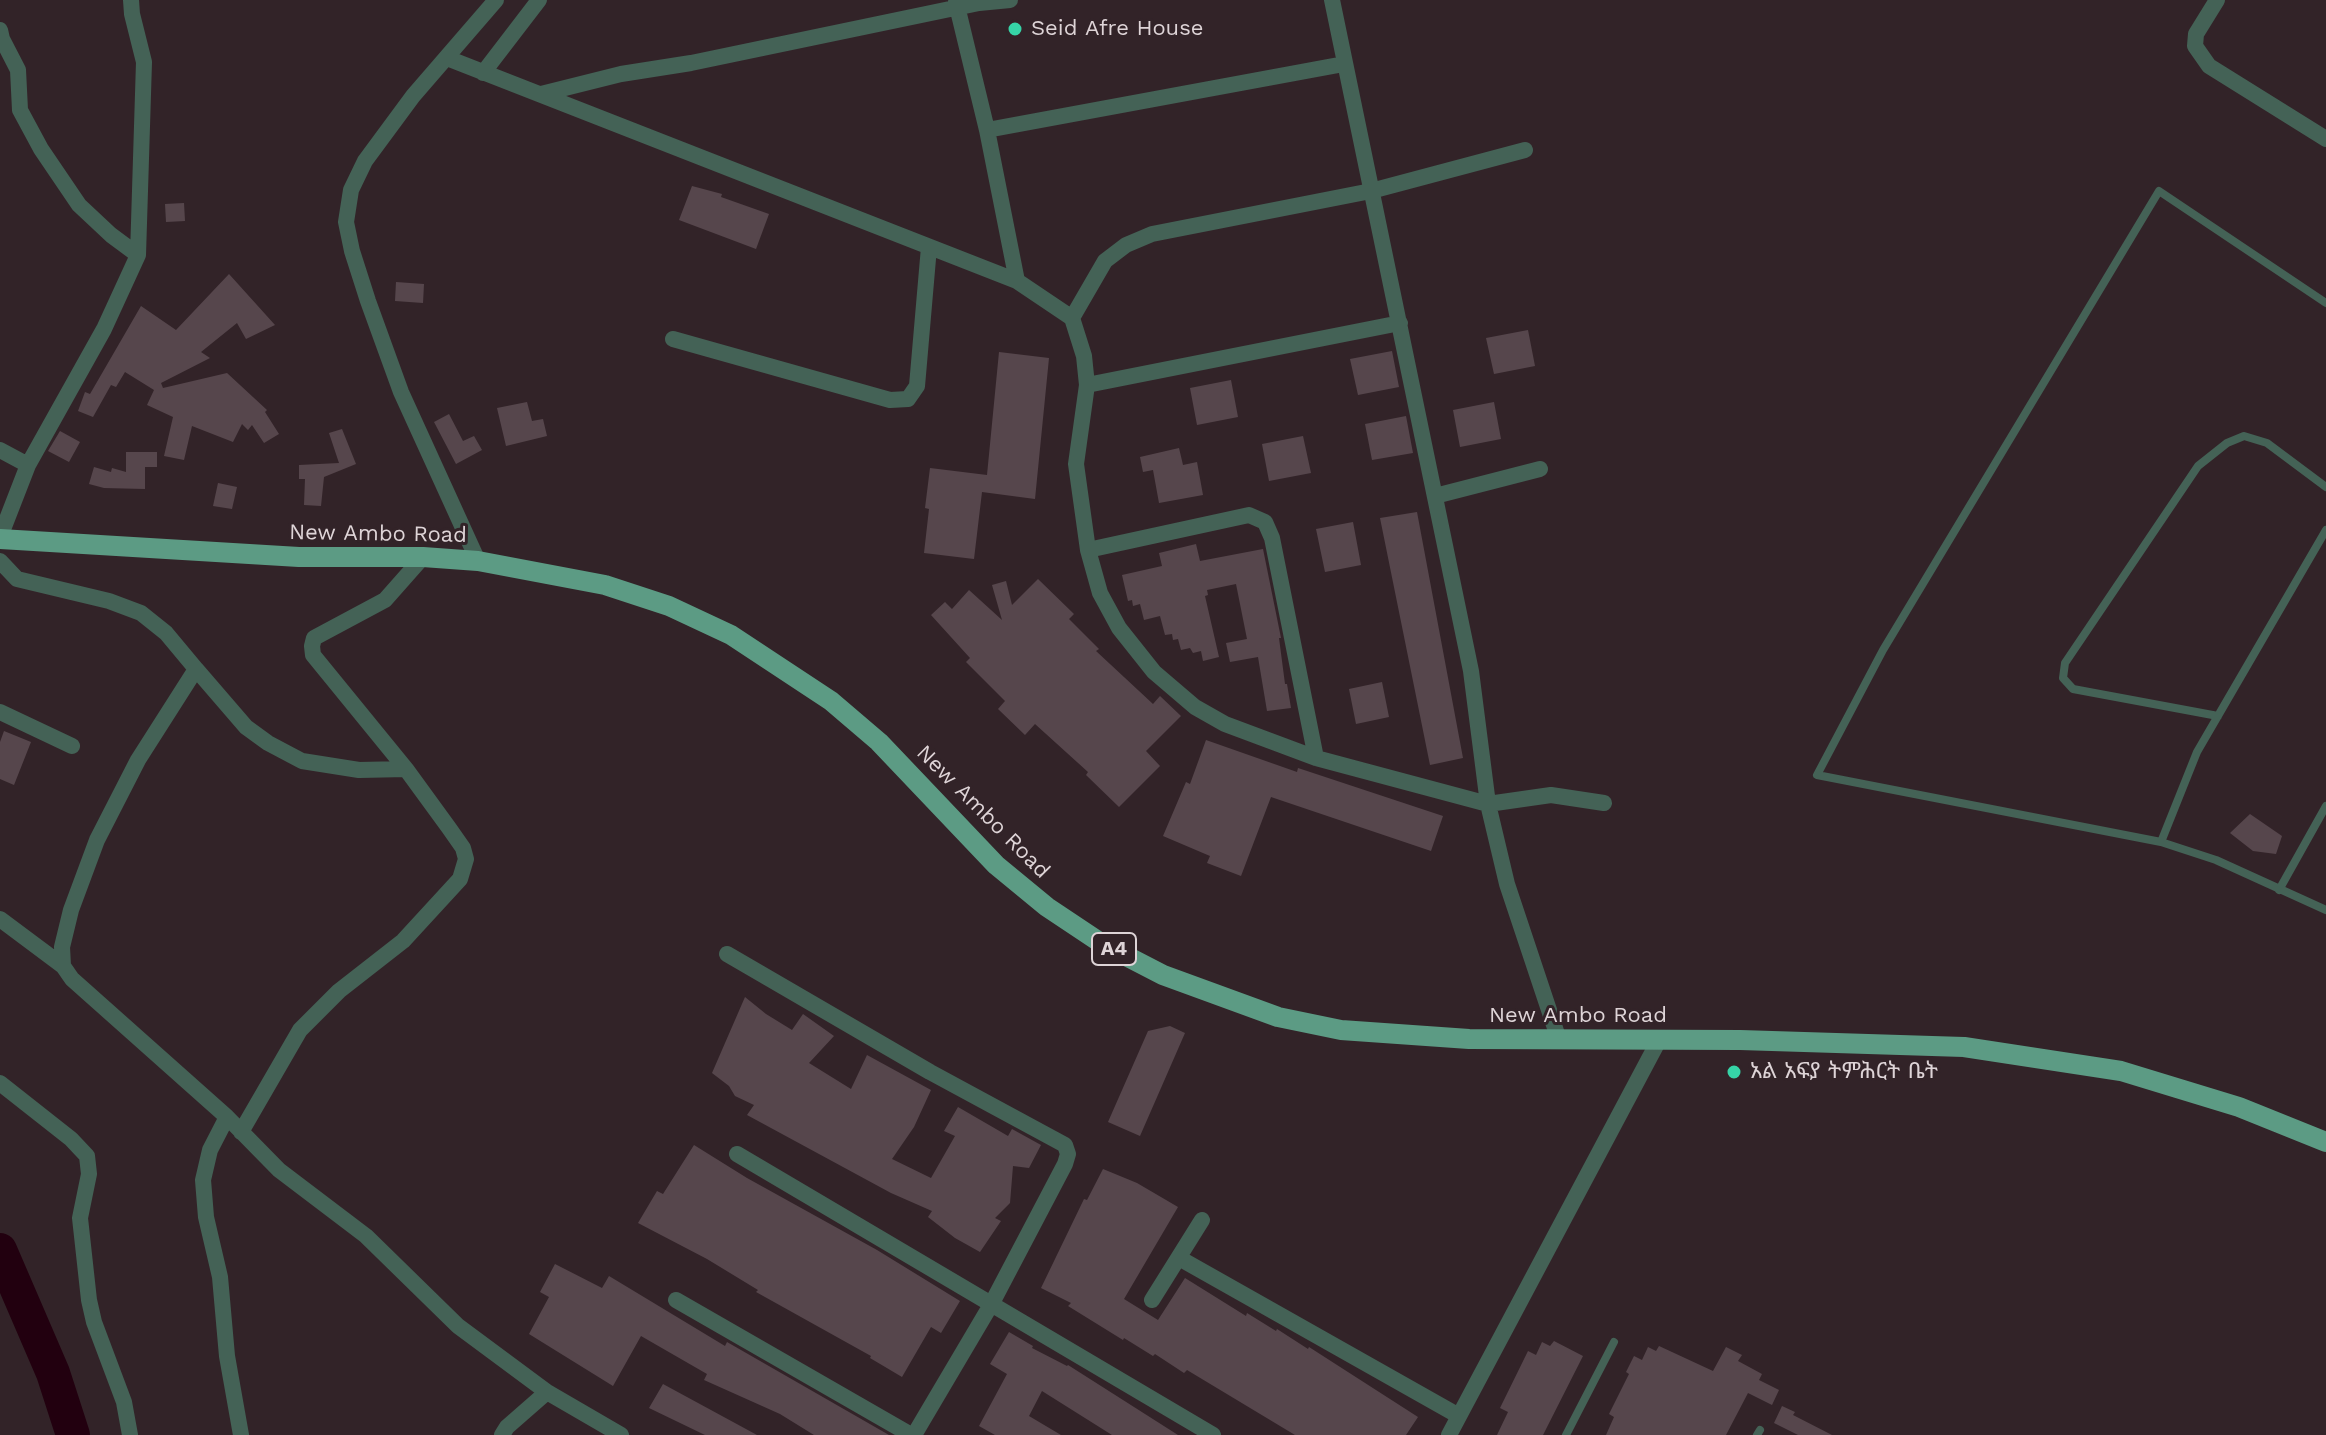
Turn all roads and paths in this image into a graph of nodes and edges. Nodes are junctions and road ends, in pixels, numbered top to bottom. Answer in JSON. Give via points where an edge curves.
{"nodes":[{"id":1,"x":131,"y":0,"type":"edge"},
{"id":2,"x":496,"y":0,"type":"edge"},
{"id":3,"x":539,"y":0,"type":"edge"},
{"id":4,"x":1010,"y":0,"type":"edge"},
{"id":5,"x":1332,"y":0,"type":"edge"},
{"id":6,"x":2217,"y":0,"type":"edge"},
{"id":7,"x":957,"y":5,"type":"edge"},
{"id":8,"x":0,"y":30,"type":"edge"},
{"id":9,"x":447,"y":58,"type":"junction"},
{"id":10,"x":1344,"y":64,"type":"junction"},
{"id":11,"x":483,"y":73,"type":"junction"},
{"id":12,"x":540,"y":94,"type":"junction"},
{"id":13,"x":987,"y":130,"type":"junction"},
{"id":14,"x":2326,"y":139,"type":"edge"},
{"id":15,"x":1525,"y":150,"type":"dead end"},
{"id":16,"x":1371,"y":191,"type":"junction"},
{"id":17,"x":929,"y":247,"type":"junction"},
{"id":18,"x":138,"y":255,"type":"junction"},
{"id":19,"x":1017,"y":281,"type":"junction"},
{"id":20,"x":2326,"y":303,"type":"edge"},
{"id":21,"x":1072,"y":318,"type":"junction"},
{"id":22,"x":1400,"y":323,"type":"junction"},
{"id":23,"x":673,"y":339,"type":"dead end"},
{"id":24,"x":1087,"y":385,"type":"junction"},
{"id":25,"x":0,"y":450,"type":"edge"},
{"id":26,"x":28,"y":465,"type":"junction"},
{"id":27,"x":1540,"y":469,"type":"dead end"},
{"id":28,"x":2326,"y":487,"type":"edge"},
{"id":29,"x":1435,"y":496,"type":"junction"},
{"id":30,"x":2326,"y":530,"type":"edge"},
{"id":31,"x":0,"y":538,"type":"edge"},
{"id":32,"x":1088,"y":550,"type":"junction"},
{"id":33,"x":423,"y":557,"type":"junction"},
{"id":34,"x":0,"y":561,"type":"edge"},
{"id":35,"x":478,"y":561,"type":"junction"},
{"id":36,"x":196,"y":669,"type":"junction"},
{"id":37,"x":0,"y":712,"type":"edge"},
{"id":38,"x":2218,"y":716,"type":"junction"},
{"id":39,"x":72,"y":746,"type":"dead end"},
{"id":40,"x":1316,"y":758,"type":"junction"},
{"id":41,"x":406,"y":769,"type":"junction"},
{"id":42,"x":1604,"y":803,"type":"dead end"},
{"id":43,"x":1488,"y":804,"type":"junction"},
{"id":44,"x":2326,"y":806,"type":"edge"},
{"id":45,"x":2161,"y":842,"type":"junction"},
{"id":46,"x":2279,"y":890,"type":"junction"},
{"id":47,"x":2326,"y":910,"type":"edge"},
{"id":48,"x":0,"y":919,"type":"edge"},
{"id":49,"x":727,"y":954,"type":"dead end"},
{"id":50,"x":63,"y":966,"type":"junction"},
{"id":51,"x":1559,"y":1040,"type":"junction"},
{"id":52,"x":1659,"y":1040,"type":"junction"},
{"id":53,"x":0,"y":1083,"type":"edge"},
{"id":54,"x":227,"y":1117,"type":"junction"},
{"id":55,"x":241,"y":1132,"type":"junction"},
{"id":56,"x":2326,"y":1142,"type":"edge"},
{"id":57,"x":737,"y":1154,"type":"dead end"},
{"id":58,"x":1202,"y":1220,"type":"dead end"},
{"id":59,"x":1179,"y":1258,"type":"junction"},
{"id":60,"x":676,"y":1300,"type":"dead end"},
{"id":61,"x":1152,"y":1300,"type":"dead end"},
{"id":62,"x":992,"y":1303,"type":"junction"},
{"id":63,"x":1614,"y":1342,"type":"dead end"},
{"id":64,"x":547,"y":1392,"type":"junction"},
{"id":65,"x":1459,"y":1416,"type":"junction"},
{"id":66,"x":130,"y":1435,"type":"edge"},
{"id":67,"x":241,"y":1435,"type":"edge"},
{"id":68,"x":502,"y":1435,"type":"edge"},
{"id":69,"x":621,"y":1435,"type":"edge"},
{"id":70,"x":912,"y":1435,"type":"edge"},
{"id":71,"x":1213,"y":1435,"type":"edge"},
{"id":72,"x":1449,"y":1435,"type":"edge"},
{"id":73,"x":1566,"y":1435,"type":"edge"}],
"edges":[{"from":1,"to":18,"type":"street","via":[[144,62]]},
{"from":2,"to":9,"type":"street"},
{"from":3,"to":11,"type":"street"},
{"from":4,"to":7,"type":"street"},
{"from":5,"to":10,"type":"street"},
{"from":6,"to":14,"type":"street","via":[[2196,34],[2195,46],[2209,66]]},
{"from":7,"to":12,"type":"street"},
{"from":7,"to":13,"type":"street"},
{"from":8,"to":18,"type":"street","via":[[18,70],[20,110],[41,149],[79,205]]},
{"from":9,"to":11,"type":"street"},
{"from":9,"to":35,"type":"street","via":[[365,161],[351,190],[346,222],[401,392]]},
{"from":10,"to":13,"type":"street"},
{"from":10,"to":16,"type":"street"},
{"from":11,"to":12,"type":"street"},
{"from":12,"to":17,"type":"street"},
{"from":13,"to":19,"type":"street"},
{"from":15,"to":16,"type":"street"},
{"from":16,"to":21,"type":"street","via":[[1152,234],[1126,245],[1105,261]]},
{"from":16,"to":22,"type":"street"},
{"from":17,"to":19,"type":"street"},
{"from":17,"to":23,"type":"street","via":[[917,386],[908,399],[890,400]]},
{"from":18,"to":26,"type":"street","via":[[104,329]]},
{"from":19,"to":21,"type":"street"},
{"from":20,"to":45,"type":"lane","via":[[2159,191],[1883,650],[1817,775]]},
{"from":21,"to":24,"type":"street"},
{"from":22,"to":24,"type":"street"},
{"from":22,"to":29,"type":"street"},
{"from":24,"to":32,"type":"street","via":[[1076,464]]},
{"from":25,"to":26,"type":"street"},
{"from":26,"to":31,"type":"street"},
{"from":27,"to":29,"type":"street"},
{"from":28,"to":38,"type":"lane","via":[[2267,443],[2244,436],[2227,443],[2198,466],[2065,663],[2063,678],[2073,689]]},
{"from":29,"to":43,"type":"street","via":[[1471,671]]},
{"from":30,"to":38,"type":"lane"},
{"from":31,"to":33,"type":"main road","name":"New Ambo Road","number":"A4","via":[[299,557]]},
{"from":32,"to":40,"type":"street","via":[[1100,593],[1119,628],[1154,672],[1195,707],[1225,724]]},
{"from":32,"to":40,"type":"street","via":[[1249,515],[1265,522]]},
{"from":33,"to":35,"type":"main road","name":"New Ambo Road","number":"A4"},
{"from":33,"to":41,"type":"street","via":[[385,600],[314,638],[312,646],[313,655]]},
{"from":34,"to":36,"type":"street","via":[[17,579],[141,613]]},
{"from":35,"to":51,"type":"main road","name":"New Ambo Road","number":"A4","via":[[605,585],[669,606],[731,635],[867,731],[996,865],[1047,907],[1163,975],[1278,1017],[1341,1030]]},
{"from":36,"to":41,"type":"street","via":[[246,727],[302,761],[359,770]]},
{"from":36,"to":50,"type":"street","via":[[138,760],[97,840],[71,910]]},
{"from":37,"to":39,"type":"street"},
{"from":38,"to":45,"type":"lane","via":[[2197,752]]},
{"from":40,"to":43,"type":"street"},
{"from":41,"to":55,"type":"street","via":[[463,848],[466,859],[460,879],[403,941],[339,991],[300,1030]]},
{"from":42,"to":43,"type":"street","via":[[1551,795]]},
{"from":43,"to":51,"type":"street","via":[[1507,884]]},
{"from":44,"to":46,"type":"lane"},
{"from":45,"to":46,"type":"lane","via":[[2216,860]]},
{"from":46,"to":47,"type":"lane"},
{"from":48,"to":50,"type":"street"},
{"from":49,"to":62,"type":"street","via":[[1065,1145],[1065,1164]]},
{"from":50,"to":54,"type":"street"},
{"from":51,"to":52,"type":"main road","name":"New Ambo Road","number":"A4"},
{"from":52,"to":56,"type":"main road","name":"New Ambo Road","number":"A4","via":[[1964,1047],[2121,1071],[2239,1107]]},
{"from":52,"to":65,"type":"street"},
{"from":53,"to":66,"type":"street","via":[[87,1156],[89,1174],[80,1218],[89,1300]]},
{"from":54,"to":55,"type":"street"},
{"from":54,"to":67,"type":"street","via":[[210,1150],[203,1180]]},
{"from":55,"to":64,"type":"street","via":[[279,1170],[366,1236],[458,1326]]},
{"from":57,"to":62,"type":"street"},
{"from":58,"to":59,"type":"street"},
{"from":59,"to":61,"type":"street"},
{"from":59,"to":65,"type":"street"},
{"from":60,"to":70,"type":"street"},
{"from":62,"to":70,"type":"street"},
{"from":62,"to":71,"type":"street"},
{"from":63,"to":73,"type":"lane"},
{"from":64,"to":68,"type":"street"},
{"from":64,"to":69,"type":"street"},
{"from":65,"to":72,"type":"street"}]}
